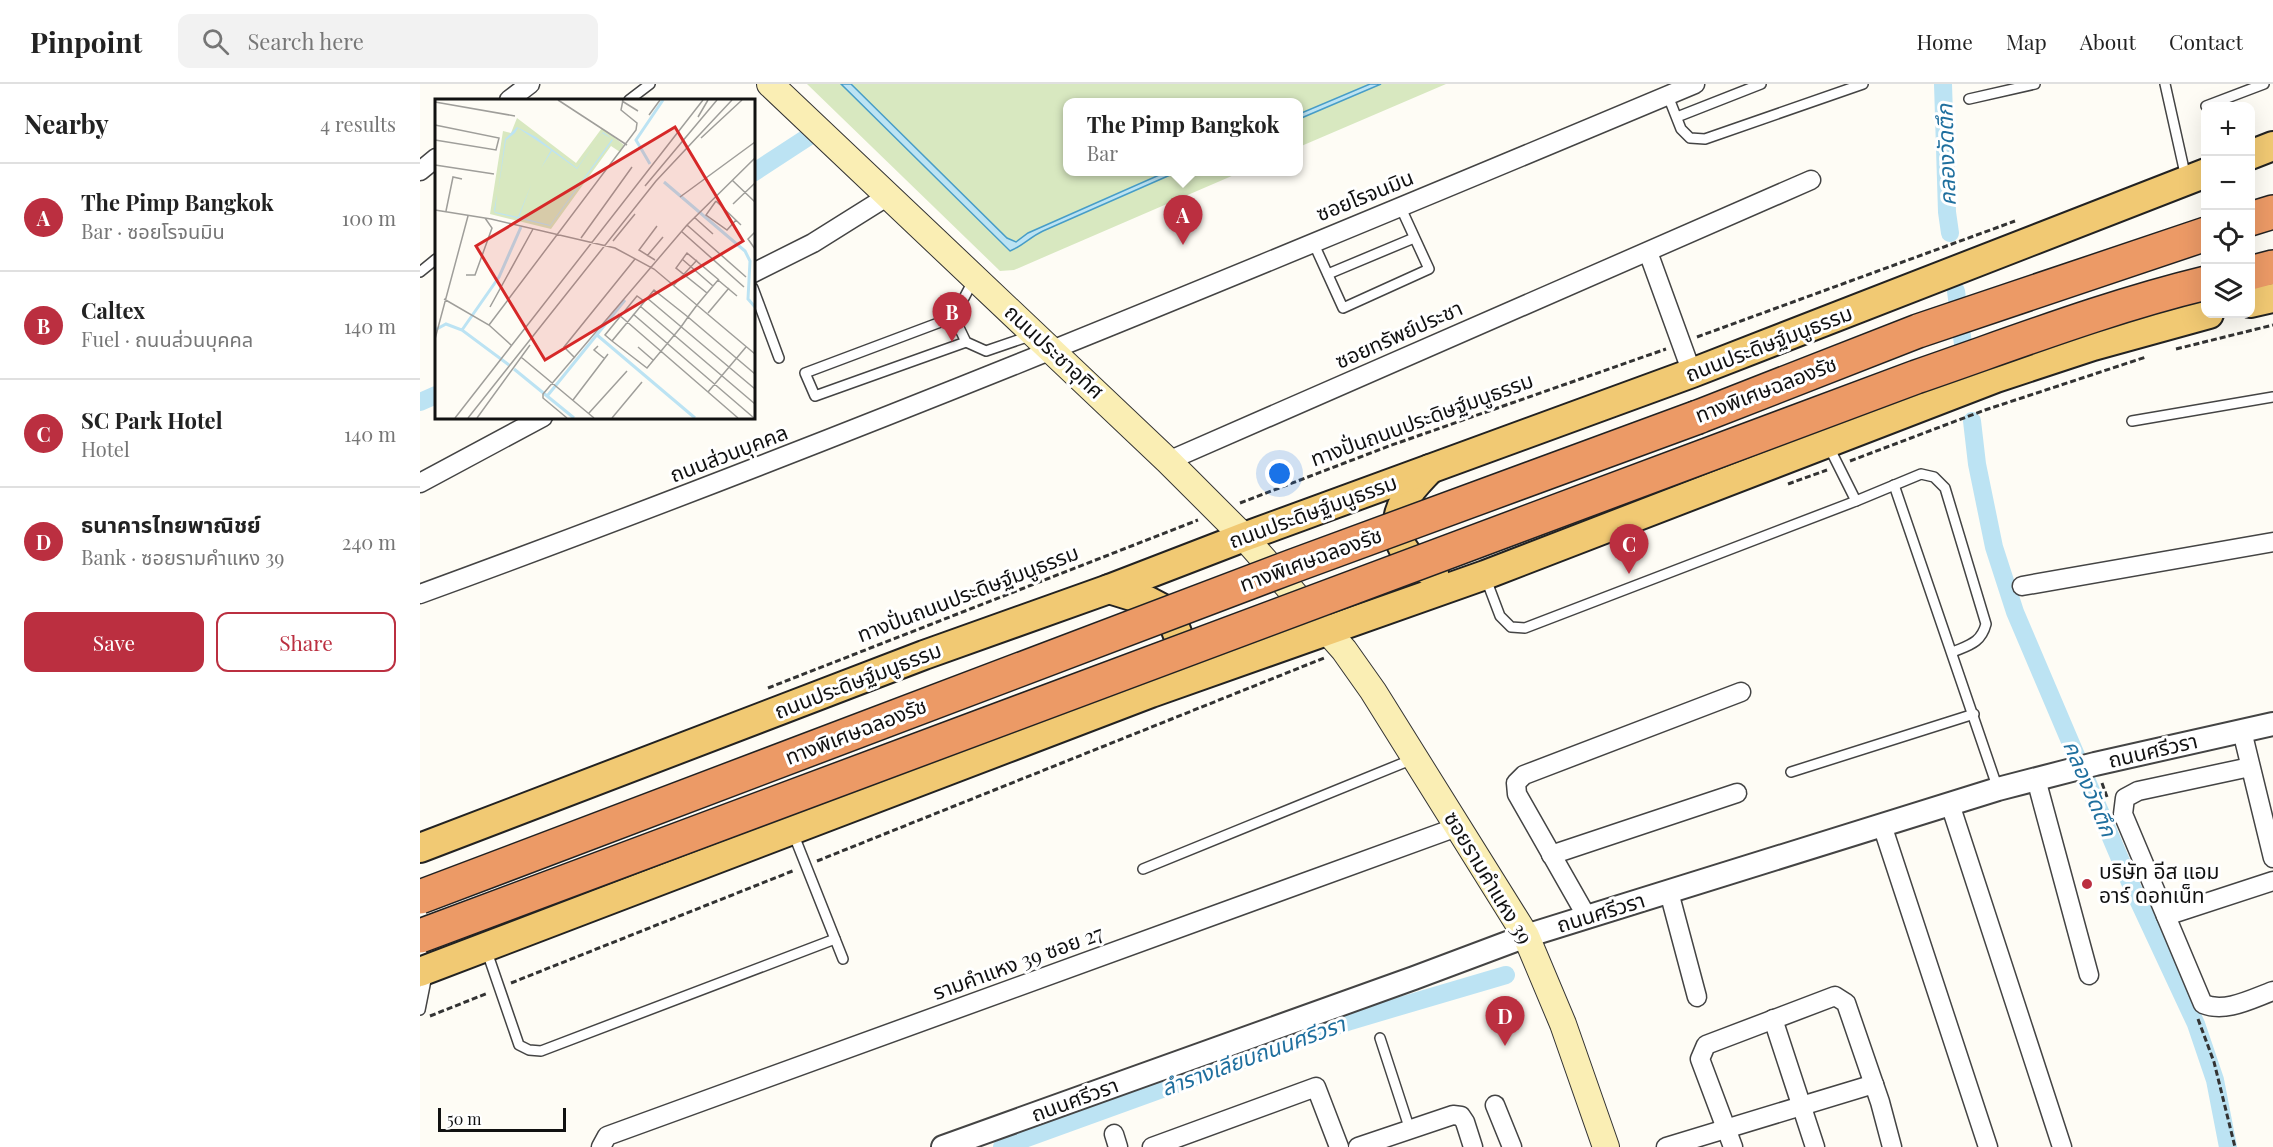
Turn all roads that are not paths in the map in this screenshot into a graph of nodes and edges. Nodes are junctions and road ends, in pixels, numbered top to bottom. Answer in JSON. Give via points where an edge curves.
{"nodes":[{"id":1,"x":530,"y":84,"type":"edge"},
{"id":2,"x":650,"y":84,"type":"edge"},
{"id":3,"x":770,"y":84,"type":"edge"},
{"id":4,"x":1695,"y":84,"type":"edge"},
{"id":5,"x":1761,"y":84,"type":"edge"},
{"id":6,"x":1863,"y":84,"type":"edge"},
{"id":7,"x":2035,"y":84,"type":"edge"},
{"id":8,"x":2165,"y":84,"type":"edge"},
{"id":9,"x":2264,"y":84,"type":"edge"},
{"id":10,"x":1668,"y":96,"type":"junction"},
{"id":11,"x":510,"y":99,"type":"edge"},
{"id":12,"x":630,"y":99,"type":"edge"},
{"id":13,"x":1969,"y":99,"type":"dead end"},
{"id":14,"x":2217,"y":102,"type":"edge"},
{"id":15,"x":1677,"y":117,"type":"junction"},
{"id":16,"x":2273,"y":146,"type":"edge"},
{"id":17,"x":2255,"y":153,"type":"edge"},
{"id":18,"x":435,"y":159,"type":"edge"},
{"id":19,"x":420,"y":171,"type":"edge"},
{"id":20,"x":2196,"y":177,"type":"edge"},
{"id":21,"x":1811,"y":180,"type":"dead end"},
{"id":22,"x":888,"y":196,"type":"junction"},
{"id":23,"x":1400,"y":206,"type":"junction"},
{"id":24,"x":2201,"y":235,"type":"edge"},
{"id":25,"x":1414,"y":238,"type":"junction"},
{"id":26,"x":1313,"y":242,"type":"junction"},
{"id":27,"x":1648,"y":252,"type":"junction"},
{"id":28,"x":435,"y":260,"type":"edge"},
{"id":29,"x":2273,"y":267,"type":"edge"},
{"id":30,"x":420,"y":272,"type":"edge"},
{"id":31,"x":754,"y":272,"type":"edge"},
{"id":32,"x":2255,"y":272,"type":"edge"},
{"id":33,"x":1328,"y":274,"type":"junction"},
{"id":34,"x":975,"y":278,"type":"junction"},
{"id":35,"x":2201,"y":284,"type":"edge"},
{"id":36,"x":754,"y":291,"type":"edge"},
{"id":37,"x":2273,"y":298,"type":"edge"},
{"id":38,"x":2255,"y":302,"type":"edge"},
{"id":39,"x":2201,"y":316,"type":"edge"},
{"id":40,"x":954,"y":317,"type":"junction"},
{"id":41,"x":966,"y":342,"type":"junction"},
{"id":42,"x":1044,"y":342,"type":"junction"},
{"id":43,"x":779,"y":358,"type":"dead end"},
{"id":44,"x":1692,"y":373,"type":"junction"},
{"id":45,"x":2273,"y":397,"type":"edge"},
{"id":46,"x":541,"y":418,"type":"edge"},
{"id":47,"x":2132,"y":421,"type":"dead end"},
{"id":48,"x":1827,"y":442,"type":"junction"},
{"id":49,"x":1168,"y":461,"type":"junction"},
{"id":50,"x":1430,"y":469,"type":"junction"},
{"id":51,"x":420,"y":483,"type":"edge"},
{"id":52,"x":1894,"y":485,"type":"junction"},
{"id":53,"x":1856,"y":501,"type":"junction"},
{"id":54,"x":1244,"y":537,"type":"junction"},
{"id":55,"x":2273,"y":542,"type":"edge"},
{"id":56,"x":1481,"y":576,"type":"junction"},
{"id":57,"x":2022,"y":586,"type":"dead end"},
{"id":58,"x":1109,"y":590,"type":"junction"},
{"id":59,"x":420,"y":594,"type":"edge"},
{"id":60,"x":1327,"y":630,"type":"junction"},
{"id":61,"x":1953,"y":652,"type":"junction"},
{"id":62,"x":1741,"y":692,"type":"dead end"},
{"id":63,"x":1150,"y":693,"type":"junction"},
{"id":64,"x":1974,"y":714,"type":"junction"},
{"id":65,"x":2273,"y":724,"type":"edge"},
{"id":66,"x":2242,"y":731,"type":"junction"},
{"id":67,"x":1415,"y":758,"type":"junction"},
{"id":68,"x":2250,"y":767,"type":"junction"},
{"id":69,"x":1791,"y":772,"type":"dead end"},
{"id":70,"x":2036,"y":779,"type":"junction"},
{"id":71,"x":1998,"y":789,"type":"junction"},
{"id":72,"x":1737,"y":794,"type":"dead end"},
{"id":73,"x":1950,"y":804,"type":"junction"},
{"id":74,"x":1882,"y":825,"type":"junction"},
{"id":75,"x":1457,"y":827,"type":"junction"},
{"id":76,"x":792,"y":831,"type":"junction"},
{"id":77,"x":420,"y":848,"type":"edge"},
{"id":78,"x":1551,"y":855,"type":"junction"},
{"id":79,"x":2273,"y":858,"type":"edge"},
{"id":80,"x":1143,"y":869,"type":"dead end"},
{"id":81,"x":2273,"y":881,"type":"edge"},
{"id":82,"x":1669,"y":892,"type":"junction"},
{"id":83,"x":420,"y":897,"type":"edge"},
{"id":84,"x":2166,"y":916,"type":"junction"},
{"id":85,"x":1587,"y":917,"type":"junction"},
{"id":86,"x":420,"y":936,"type":"edge"},
{"id":87,"x":1526,"y":936,"type":"junction"},
{"id":88,"x":835,"y":939,"type":"junction"},
{"id":89,"x":486,"y":947,"type":"junction"},
{"id":90,"x":843,"y":959,"type":"dead end"},
{"id":91,"x":424,"y":971,"type":"edge"},
{"id":92,"x":2089,"y":975,"type":"dead end"},
{"id":93,"x":2273,"y":991,"type":"edge"},
{"id":94,"x":1696,"y":998,"type":"dead end"},
{"id":95,"x":420,"y":1010,"type":"edge"},
{"id":96,"x":1773,"y":1019,"type":"junction"},
{"id":97,"x":1380,"y":1038,"type":"dead end"},
{"id":98,"x":1874,"y":1084,"type":"junction"},
{"id":99,"x":1495,"y":1105,"type":"dead end"},
{"id":100,"x":1801,"y":1106,"type":"junction"},
{"id":101,"x":1726,"y":1128,"type":"junction"},
{"id":102,"x":1410,"y":1130,"type":"junction"},
{"id":103,"x":1378,"y":1144,"type":"edge"},
{"id":104,"x":601,"y":1147,"type":"edge"},
{"id":105,"x":943,"y":1147,"type":"edge"},
{"id":106,"x":1152,"y":1147,"type":"edge"},
{"id":107,"x":1338,"y":1147,"type":"edge"},
{"id":108,"x":1358,"y":1147,"type":"edge"},
{"id":109,"x":1473,"y":1147,"type":"edge"},
{"id":110,"x":1512,"y":1147,"type":"edge"},
{"id":111,"x":1606,"y":1147,"type":"edge"},
{"id":112,"x":1666,"y":1147,"type":"edge"},
{"id":113,"x":1733,"y":1147,"type":"edge"},
{"id":114,"x":1815,"y":1147,"type":"edge"},
{"id":115,"x":1892,"y":1147,"type":"edge"},
{"id":116,"x":1988,"y":1147,"type":"edge"},
{"id":117,"x":2062,"y":1147,"type":"edge"}],
"edges":[{"from":1,"to":11,"type":"street"},
{"from":2,"to":12,"type":"lane"},
{"from":3,"to":22,"type":"main road","name":"ถนนประชาอุทิศ"},
{"from":4,"to":10,"type":"street","name":"ซอยโรจนมิน"},
{"from":5,"to":15,"type":"lane"},
{"from":6,"to":15,"type":"lane","via":[[1706,139],[1690,138]]},
{"from":7,"to":13,"type":"lane"},
{"from":8,"to":20,"type":"lane"},
{"from":9,"to":14,"type":"lane"},
{"from":10,"to":15,"type":"lane"},
{"from":10,"to":23,"type":"street","name":"ซอยโรจนมิน"},
{"from":16,"to":17,"type":"main road"},
{"from":18,"to":19,"type":"street"},
{"from":20,"to":44,"type":"main road","name":"ถนนประดิษฐ์มนูธรรม"},
{"from":21,"to":27,"type":"street","name":"ซอยทรัพย์ประชา"},
{"from":22,"to":31,"type":"street","via":[[813,243]]},
{"from":22,"to":34,"type":"main road","name":"ถนนประชาอุทิศ"},
{"from":23,"to":25,"type":"lane"},
{"from":23,"to":26,"type":"street","name":"ซอยโรจนมิน"},
{"from":24,"to":83,"type":"highway","name":"ทางพิเศษฉลองรัช","bridge":true,"via":[[1918,331]]},
{"from":25,"to":33,"type":"lane"},
{"from":25,"to":33,"type":"lane","via":[[1429,269],[1343,308]]},
{"from":26,"to":33,"type":"lane"},
{"from":26,"to":42,"type":"street","name":"ซอยโรจนมิน"},
{"from":27,"to":44,"type":"street"},
{"from":27,"to":49,"type":"street","name":"ซอยทรัพย์ประชา"},
{"from":28,"to":30,"type":"lane"},
{"from":29,"to":32,"type":"highway"},
{"from":34,"to":40,"type":"lane"},
{"from":34,"to":42,"type":"main road","name":"ถนนประชาอุทิศ"},
{"from":35,"to":86,"type":"highway","name":"ทางพิเศษฉลองรัช","bridge":true,"via":[[1916,377]]},
{"from":36,"to":43,"type":"lane"},
{"from":37,"to":38,"type":"main road"},
{"from":39,"to":48,"type":"main road","via":[[2007,374]]},
{"from":40,"to":41,"type":"lane"},
{"from":40,"to":41,"type":"lane","via":[[805,373],[815,396]]},
{"from":41,"to":42,"type":"lane","via":[[986,351]]},
{"from":42,"to":49,"type":"main road","name":"ถนนประชาอุทิศ"},
{"from":42,"to":59,"type":"street","name":"ถนนส่วนบุคคล","via":[[598,529]]},
{"from":44,"to":50,"type":"main road","name":"ถนนประดิษฐ์มนูธรรม"},
{"from":45,"to":47,"type":"lane"},
{"from":46,"to":51,"type":"street"},
{"from":48,"to":53,"type":"lane"},
{"from":48,"to":56,"type":"main road"},
{"from":49,"to":54,"type":"main road","name":"ถนนประชาอุทิศ"},
{"from":50,"to":54,"type":"main road","name":"ถนนประดิษฐ์มนูธรรม"},
{"from":50,"to":56,"type":"main road","via":[[1406,497],[1399,513],[1402,549],[1437,574]]},
{"from":52,"to":53,"type":"lane"},
{"from":52,"to":61,"type":"lane"},
{"from":52,"to":61,"type":"lane","via":[[1921,474],[1934,477],[1945,488],[1986,624],[1976,642]]},
{"from":53,"to":56,"type":"lane","via":[[1525,628],[1511,627],[1500,616]]},
{"from":54,"to":58,"type":"main road","name":"ถนนประดิษฐ์มนูธรรม"},
{"from":54,"to":60,"type":"main road","name":"ถนนประชาอุทิศ"},
{"from":55,"to":57,"type":"street"},
{"from":56,"to":60,"type":"main road"},
{"from":58,"to":63,"type":"main road","via":[[1148,601],[1169,612],[1181,643],[1169,675]]},
{"from":58,"to":77,"type":"main road","name":"ถนนประดิษฐ์มนูธรรม","via":[[924,655]]},
{"from":60,"to":63,"type":"main road"},
{"from":60,"to":67,"type":"main road","name":"ซอยรามคำแหง 39","via":[[1358,669]]},
{"from":61,"to":64,"type":"lane"},
{"from":62,"to":78,"type":"street","via":[[1524,776],[1516,783],[1517,794]]},
{"from":63,"to":76,"type":"main road"},
{"from":64,"to":69,"type":"lane"},
{"from":64,"to":71,"type":"lane"},
{"from":65,"to":66,"type":"street","name":"ถนนศรีวรา"},
{"from":66,"to":68,"type":"street"},
{"from":66,"to":70,"type":"street","name":"ถนนศรีวรา"},
{"from":67,"to":75,"type":"main road","name":"ซอยรามคำแหง 39"},
{"from":67,"to":80,"type":"lane"},
{"from":68,"to":79,"type":"street"},
{"from":68,"to":84,"type":"street","via":[[2138,791],[2125,798],[2122,814]]},
{"from":70,"to":71,"type":"street","name":"ถนนศรีวรา"},
{"from":70,"to":92,"type":"street"},
{"from":71,"to":73,"type":"street","name":"ถนนศรีวรา"},
{"from":72,"to":78,"type":"street"},
{"from":73,"to":74,"type":"street","name":"ถนนศรีวรา"},
{"from":73,"to":117,"type":"street"},
{"from":74,"to":82,"type":"street","name":"ถนนศรีวรา"},
{"from":74,"to":116,"type":"street"},
{"from":75,"to":87,"type":"main road","name":"ซอยรามคำแหง 39"},
{"from":75,"to":104,"type":"street","name":"รามคำแหง 39 ซอย 27","via":[[607,1136]]},
{"from":76,"to":88,"type":"lane"},
{"from":76,"to":89,"type":"main road"},
{"from":78,"to":85,"type":"street"},
{"from":81,"to":84,"type":"street"},
{"from":82,"to":85,"type":"street","name":"ถนนศรีวรา"},
{"from":82,"to":94,"type":"street"},
{"from":84,"to":93,"type":"street","via":[[2203,1004],[2226,1008]]},
{"from":85,"to":87,"type":"street","name":"ถนนศรีวรา"},
{"from":87,"to":105,"type":"street","name":"ถนนศรีวรา"},
{"from":87,"to":111,"type":"main road","name":"ซอยรามคำแหง 39","via":[[1563,1024]]},
{"from":88,"to":89,"type":"lane","via":[[541,1051],[519,1044]]},
{"from":88,"to":90,"type":"lane"},
{"from":89,"to":91,"type":"main road"},
{"from":91,"to":95,"type":"lane"},
{"from":96,"to":98,"type":"street","via":[[1835,996],[1846,1003]]},
{"from":96,"to":100,"type":"street"},
{"from":96,"to":101,"type":"street","via":[[1706,1045],[1700,1059]]},
{"from":97,"to":102,"type":"lane"},
{"from":98,"to":100,"type":"street"},
{"from":98,"to":115,"type":"street"},
{"from":99,"to":110,"type":"street"},
{"from":100,"to":101,"type":"street"},
{"from":100,"to":114,"type":"street"},
{"from":101,"to":112,"type":"street"},
{"from":101,"to":113,"type":"street"},
{"from":102,"to":103,"type":"street"},
{"from":102,"to":109,"type":"street","via":[[1453,1115],[1461,1116]]},
{"from":103,"to":108,"type":"street"},
{"from":106,"to":107,"type":"street","via":[[1316,1087]]}]}
